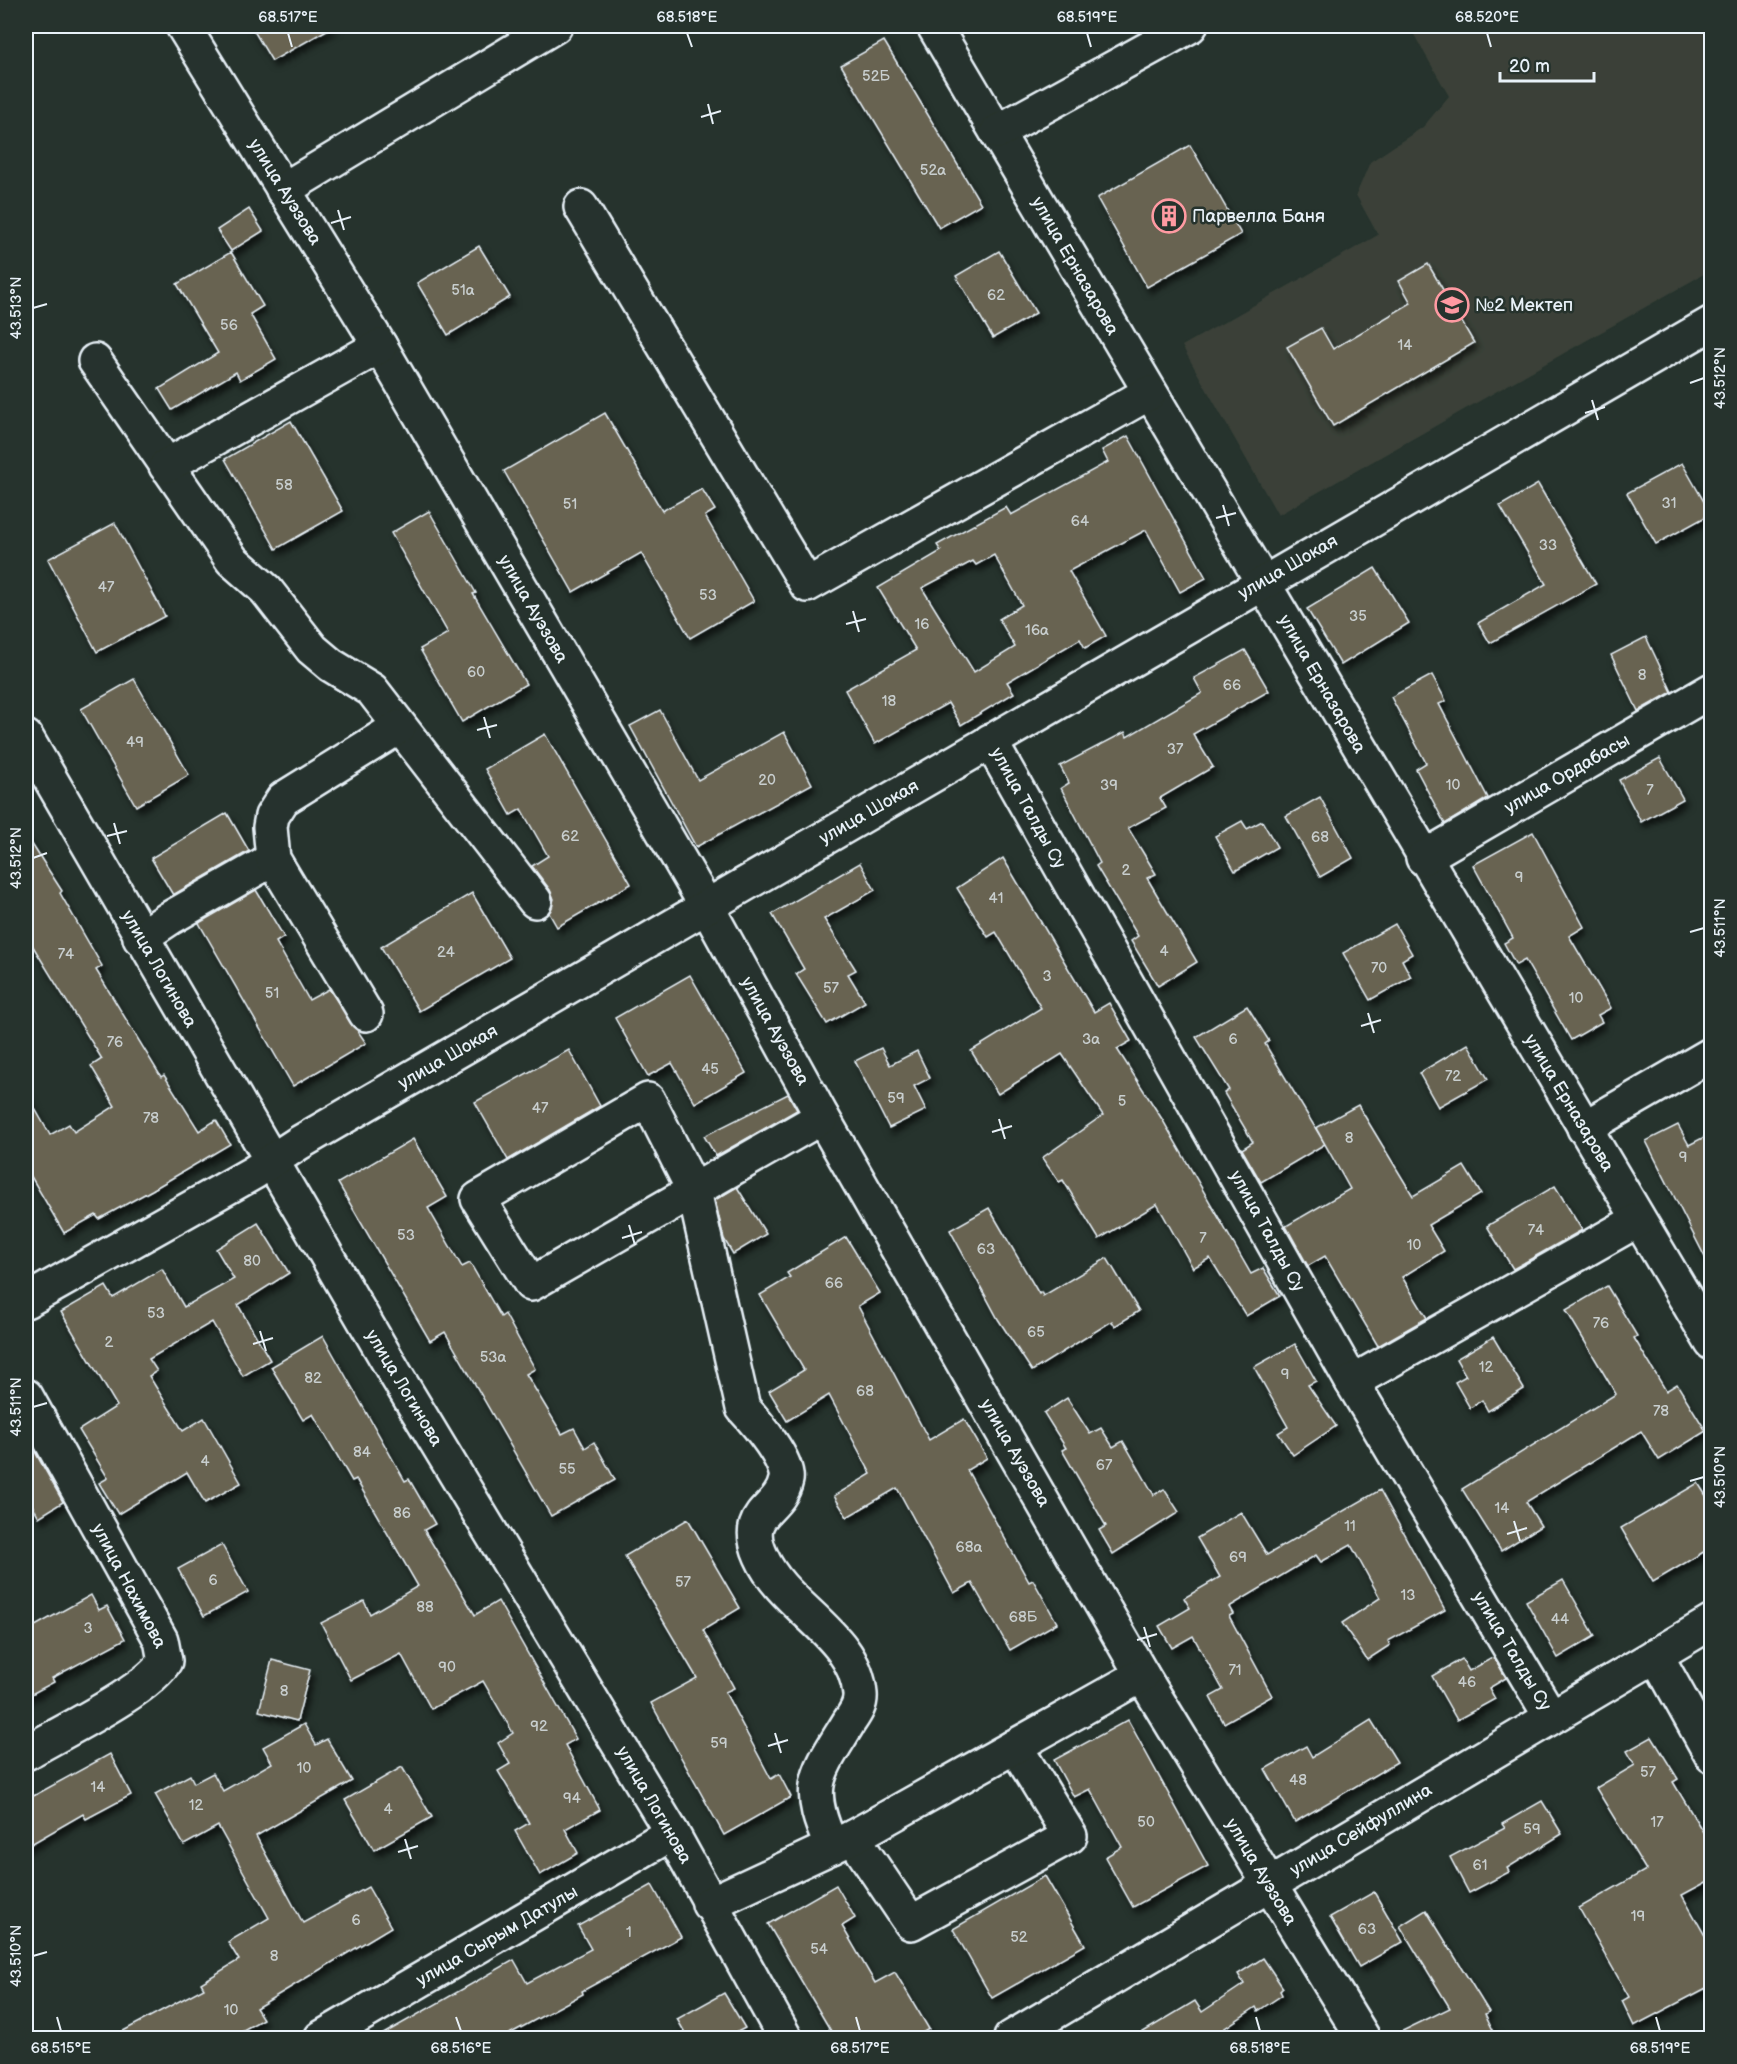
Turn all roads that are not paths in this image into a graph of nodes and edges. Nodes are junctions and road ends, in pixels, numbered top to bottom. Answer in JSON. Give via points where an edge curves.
{"nodes":[{"id":1,"x":183,"y":26,"type":"edge"},
{"id":2,"x":555,"y":26,"type":"edge"},
{"id":3,"x":934,"y":26,"type":"edge"},
{"id":4,"x":1190,"y":26,"type":"edge"},
{"id":5,"x":997,"y":132,"type":"junction"},
{"id":6,"x":283,"y":190,"type":"junction"},
{"id":7,"x":581,"y":207,"type":"dead end"},
{"id":8,"x":1712,"y":323,"type":"edge"},
{"id":9,"x":380,"y":346,"type":"junction"},
{"id":10,"x":95,"y":361,"type":"dead end"},
{"id":11,"x":1149,"y":393,"type":"junction"},
{"id":12,"x":166,"y":466,"type":"junction"},
{"id":13,"x":1263,"y":582,"type":"junction"},
{"id":14,"x":1712,"y":690,"type":"edge"},
{"id":15,"x":399,"y":727,"type":"junction"},
{"id":16,"x":26,"y":737,"type":"edge"},
{"id":17,"x":990,"y":741,"type":"junction"},
{"id":18,"x":1423,"y":858,"type":"junction"},
{"id":19,"x":273,"y":859,"type":"junction"},
{"id":20,"x":535,"y":900,"type":"dead end"},
{"id":21,"x":707,"y":907,"type":"junction"},
{"id":22,"x":140,"y":938,"type":"junction"},
{"id":23,"x":366,"y":1014,"type":"dead end"},
{"id":24,"x":1712,"y":1054,"type":"edge"},
{"id":25,"x":822,"y":1117,"type":"junction"},
{"id":26,"x":1584,"y":1128,"type":"junction"},
{"id":27,"x":272,"y":1161,"type":"junction"},
{"id":28,"x":694,"y":1191,"type":"junction"},
{"id":29,"x":1638,"y":1220,"type":"junction"},
{"id":30,"x":26,"y":1301,"type":"edge"},
{"id":31,"x":1712,"y":1343,"type":"edge"},
{"id":32,"x":1352,"y":1382,"type":"junction"},
{"id":33,"x":26,"y":1396,"type":"edge"},
{"id":34,"x":1712,"y":1622,"type":"edge"},
{"id":35,"x":1656,"y":1655,"type":"junction"},
{"id":36,"x":1142,"y":1675,"type":"junction"},
{"id":37,"x":1551,"y":1717,"type":"junction"},
{"id":38,"x":1016,"y":1746,"type":"junction"},
{"id":39,"x":26,"y":1753,"type":"edge"},
{"id":40,"x":1712,"y":1756,"type":"edge"},
{"id":41,"x":672,"y":1833,"type":"junction"},
{"id":42,"x":843,"y":1842,"type":"junction"},
{"id":43,"x":1269,"y":1885,"type":"junction"},
{"id":44,"x":709,"y":1904,"type":"junction"},
{"id":45,"x":321,"y":2038,"type":"edge"},
{"id":46,"x":785,"y":2038,"type":"edge"},
{"id":47,"x":1011,"y":2038,"type":"edge"},
{"id":48,"x":1363,"y":2038,"type":"edge"}],
"edges":[{"from":1,"to":6,"type":"street","name":"улица Ауэзова"},
{"from":2,"to":6,"type":"street"},
{"from":3,"to":5,"type":"street","name":"улица Ерназарова"},
{"from":4,"to":5,"type":"street"},
{"from":5,"to":11,"type":"street","name":"улица Ерназарова"},
{"from":6,"to":9,"type":"street","name":"улица Ауэзова"},
{"from":7,"to":11,"type":"street","via":[[807,585]]},
{"from":8,"to":13,"type":"street","name":"улица Шокая"},
{"from":9,"to":12,"type":"street"},
{"from":9,"to":21,"type":"street","name":"улица Ауэзова"},
{"from":10,"to":12,"type":"street"},
{"from":11,"to":13,"type":"street","name":"улица Ерназарова"},
{"from":12,"to":15,"type":"street","via":[[232,560],[266,590],[312,649],[372,690]]},
{"from":13,"to":17,"type":"street","name":"улица Шокая"},
{"from":13,"to":18,"type":"street","name":"улица Ерназарова"},
{"from":14,"to":18,"type":"street","name":"улица Ордабасы"},
{"from":15,"to":19,"type":"street","via":[[283,799],[270,827]]},
{"from":15,"to":20,"type":"street"},
{"from":16,"to":22,"type":"street","name":"улица Логинова"},
{"from":17,"to":21,"type":"street","name":"улица Шокая"},
{"from":17,"to":32,"type":"street","name":"улица Талды Су"},
{"from":18,"to":26,"type":"street","name":"улица Ерназарова"},
{"from":19,"to":22,"type":"street"},
{"from":19,"to":23,"type":"street"},
{"from":21,"to":25,"type":"street","name":"улица Ауэзова"},
{"from":21,"to":27,"type":"street","name":"улица Шокая"},
{"from":22,"to":27,"type":"street","name":"улица Логинова"},
{"from":24,"to":26,"type":"street"},
{"from":25,"to":28,"type":"street"},
{"from":25,"to":36,"type":"street","name":"улица Ауэзова"},
{"from":26,"to":29,"type":"street","name":"улица Ерназарова"},
{"from":27,"to":30,"type":"street","name":"улица Шокая"},
{"from":27,"to":41,"type":"street","name":"улица Логинова"},
{"from":28,"to":28,"type":"street","via":[[531,1284],[478,1199],[648,1100]]},
{"from":28,"to":42,"type":"street","via":[[743,1408],[764,1429],[786,1473],[783,1488],[758,1520],[755,1535],[760,1556],[783,1591],[841,1648],[858,1680],[859,1707],[816,1781],[817,1804]]},
{"from":29,"to":31,"type":"street","name":"улица Ерназарова"},
{"from":29,"to":32,"type":"street"},
{"from":32,"to":37,"type":"street","name":"улица Талды Су"},
{"from":33,"to":39,"type":"street","name":"улица Нахимова","via":[[161,1640],[165,1661],[140,1687]]},
{"from":34,"to":35,"type":"street","name":"улица Сейфуллина"},
{"from":35,"to":37,"type":"street","name":"улица Сейфуллина"},
{"from":35,"to":40,"type":"street"},
{"from":36,"to":38,"type":"street"},
{"from":36,"to":43,"type":"street","name":"улица Ауэзова"},
{"from":37,"to":43,"type":"street","name":"улица Сейфуллина"},
{"from":38,"to":42,"type":"street"},
{"from":38,"to":42,"type":"street","via":[[1070,1836],[911,1923]]},
{"from":41,"to":44,"type":"street","name":"улица Логинова"},
{"from":41,"to":45,"type":"street","name":"улица Сырым Датулы"},
{"from":42,"to":44,"type":"street"},
{"from":43,"to":47,"type":"street","name":"улица Сейфуллина"},
{"from":43,"to":48,"type":"street","name":"улица Ауэзова"},
{"from":44,"to":46,"type":"street","name":"улица Логинова"}]}
